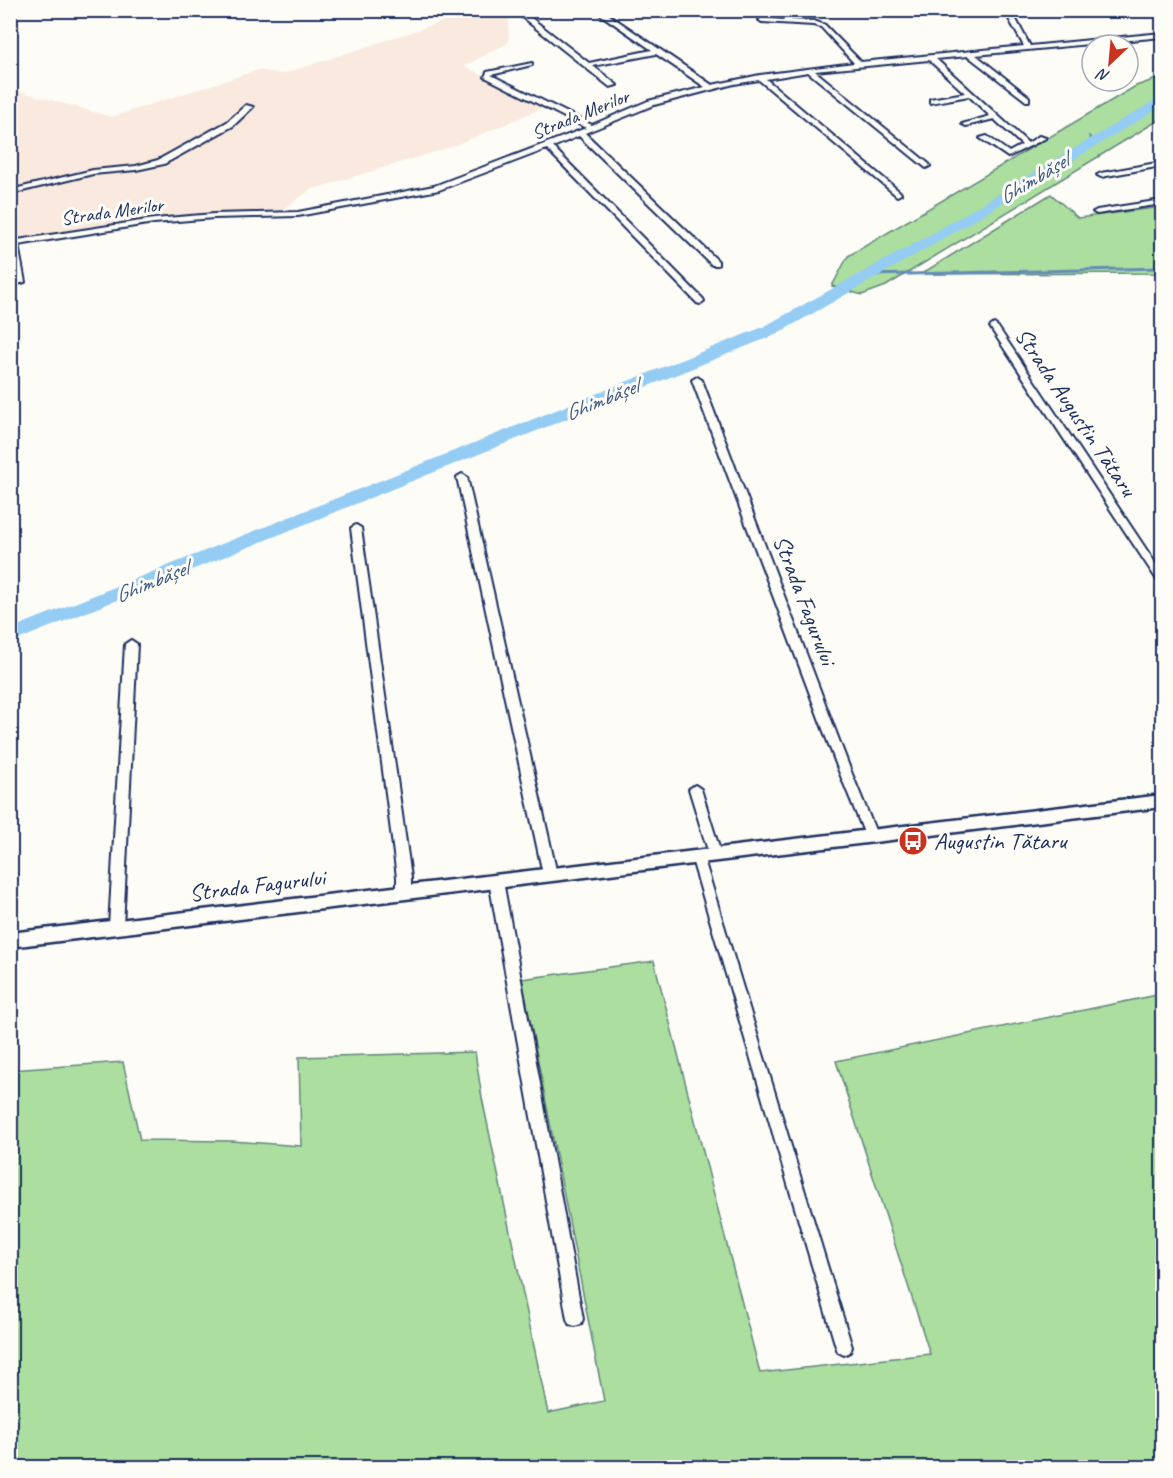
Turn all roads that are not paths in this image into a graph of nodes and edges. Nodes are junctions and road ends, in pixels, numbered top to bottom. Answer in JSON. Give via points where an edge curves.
{"nodes":[{"id":1,"x":516,"y":10,"type":"edge"},
{"id":2,"x":597,"y":10,"type":"edge"},
{"id":3,"x":789,"y":10,"type":"edge"},
{"id":4,"x":1007,"y":10,"type":"edge"},
{"id":5,"x":762,"y":20,"type":"dead end"},
{"id":6,"x":787,"y":22,"type":"junction"},
{"id":7,"x":1162,"y":35,"type":"edge"},
{"id":8,"x":1140,"y":38,"type":"edge"},
{"id":9,"x":1080,"y":45,"type":"edge"},
{"id":10,"x":1028,"y":48,"type":"junction"},
{"id":11,"x":659,"y":51,"type":"junction"},
{"id":12,"x":970,"y":54,"type":"junction"},
{"id":13,"x":931,"y":58,"type":"junction"},
{"id":14,"x":530,"y":64,"type":"dead end"},
{"id":15,"x":588,"y":65,"type":"junction"},
{"id":16,"x":860,"y":65,"type":"junction"},
{"id":17,"x":810,"y":70,"type":"junction"},
{"id":18,"x":760,"y":77,"type":"junction"},
{"id":19,"x":613,"y":85,"type":"dead end"},
{"id":20,"x":710,"y":87,"type":"junction"},
{"id":21,"x":924,"y":94,"type":"dead end"},
{"id":22,"x":970,"y":94,"type":"junction"},
{"id":23,"x":1026,"y":99,"type":"dead end"},
{"id":24,"x":249,"y":107,"type":"dead end"},
{"id":25,"x":994,"y":117,"type":"junction"},
{"id":26,"x":966,"y":124,"type":"dead end"},
{"id":27,"x":592,"y":128,"type":"junction"},
{"id":28,"x":580,"y":133,"type":"junction"},
{"id":29,"x":984,"y":138,"type":"dead end"},
{"id":30,"x":1042,"y":138,"type":"dead end"},
{"id":31,"x":548,"y":146,"type":"junction"},
{"id":32,"x":1027,"y":146,"type":"junction"},
{"id":33,"x":1162,"y":164,"type":"edge"},
{"id":34,"x":926,"y":166,"type":"dead end"},
{"id":35,"x":1101,"y":175,"type":"dead end"},
{"id":36,"x":10,"y":192,"type":"edge"},
{"id":37,"x":897,"y":194,"type":"dead end"},
{"id":38,"x":1162,"y":202,"type":"edge"},
{"id":39,"x":1097,"y":212,"type":"dead end"},
{"id":40,"x":12,"y":244,"type":"edge"},
{"id":41,"x":716,"y":263,"type":"dead end"},
{"id":42,"x":10,"y":284,"type":"edge"},
{"id":43,"x":700,"y":301,"type":"dead end"},
{"id":44,"x":994,"y":327,"type":"dead end"},
{"id":45,"x":697,"y":380,"type":"dead end"},
{"id":46,"x":462,"y":477,"type":"dead end"},
{"id":47,"x":356,"y":528,"type":"dead end"},
{"id":48,"x":1162,"y":580,"type":"edge"},
{"id":49,"x":131,"y":644,"type":"dead end"},
{"id":50,"x":695,"y":789,"type":"dead end"},
{"id":51,"x":1162,"y":801,"type":"edge"},
{"id":52,"x":872,"y":835,"type":"junction"},
{"id":53,"x":715,"y":854,"type":"junction"},
{"id":54,"x":697,"y":856,"type":"junction"},
{"id":55,"x":549,"y":874,"type":"junction"},
{"id":56,"x":496,"y":881,"type":"junction"},
{"id":57,"x":404,"y":892,"type":"junction"},
{"id":58,"x":116,"y":927,"type":"junction"},
{"id":59,"x":10,"y":940,"type":"edge"},
{"id":60,"x":575,"y":1319,"type":"dead end"},
{"id":61,"x":844,"y":1347,"type":"dead end"}],
"edges":[{"from":1,"to":15,"type":"street"},
{"from":2,"to":11,"type":"street"},
{"from":3,"to":6,"type":"street"},
{"from":4,"to":10,"type":"street"},
{"from":5,"to":6,"type":"street"},
{"from":6,"to":16,"type":"street","via":[[823,26]]},
{"from":7,"to":8,"type":"street","name":"Strada Merilor"},
{"from":9,"to":10,"type":"street","name":"Strada Merilor"},
{"from":10,"to":12,"type":"street","name":"Strada Merilor"},
{"from":11,"to":15,"type":"street"},
{"from":11,"to":20,"type":"street"},
{"from":12,"to":13,"type":"street","name":"Strada Merilor"},
{"from":12,"to":23,"type":"street"},
{"from":13,"to":16,"type":"street","name":"Strada Merilor"},
{"from":13,"to":22,"type":"street"},
{"from":14,"to":27,"type":"street","via":[[487,76]]},
{"from":15,"to":19,"type":"street"},
{"from":16,"to":17,"type":"street","name":"Strada Merilor"},
{"from":17,"to":18,"type":"street","name":"Strada Merilor"},
{"from":17,"to":34,"type":"street"},
{"from":18,"to":20,"type":"street","name":"Strada Merilor"},
{"from":18,"to":37,"type":"street"},
{"from":20,"to":27,"type":"street","name":"Strada Merilor","via":[[651,103]]},
{"from":21,"to":22,"type":"street","via":[[935,102]]},
{"from":22,"to":25,"type":"street"},
{"from":24,"to":36,"type":"street","via":[[230,124],[161,162],[93,172]]},
{"from":25,"to":26,"type":"street"},
{"from":25,"to":32,"type":"street"},
{"from":27,"to":28,"type":"street","name":"Strada Merilor"},
{"from":28,"to":31,"type":"street","name":"Strada Merilor"},
{"from":28,"to":41,"type":"street"},
{"from":29,"to":32,"type":"street","via":[[1008,155]]},
{"from":30,"to":32,"type":"street"},
{"from":31,"to":40,"type":"street","name":"Strada Merilor","via":[[443,187],[306,213],[154,221]]},
{"from":31,"to":43,"type":"street"},
{"from":33,"to":35,"type":"street"},
{"from":38,"to":39,"type":"street"},
{"from":40,"to":42,"type":"street","name":"Strada Merilor","via":[[21,282]]},
{"from":44,"to":48,"type":"street","name":"Strada Augustin Tătaru"},
{"from":45,"to":52,"type":"street","name":"Strada Fagurului"},
{"from":46,"to":55,"type":"street"},
{"from":47,"to":57,"type":"street"},
{"from":49,"to":58,"type":"street"},
{"from":50,"to":53,"type":"street"},
{"from":51,"to":52,"type":"street","name":"Strada Fagurului"},
{"from":52,"to":53,"type":"street","name":"Strada Fagurului"},
{"from":53,"to":54,"type":"street","name":"Strada Fagurului"},
{"from":54,"to":55,"type":"street","name":"Strada Fagurului"},
{"from":54,"to":61,"type":"street"},
{"from":55,"to":56,"type":"street","name":"Strada Fagurului"},
{"from":56,"to":57,"type":"street","name":"Strada Fagurului"},
{"from":56,"to":60,"type":"street"},
{"from":57,"to":58,"type":"street","name":"Strada Fagurului"},
{"from":58,"to":59,"type":"street","name":"Strada Fagurului"}]}
